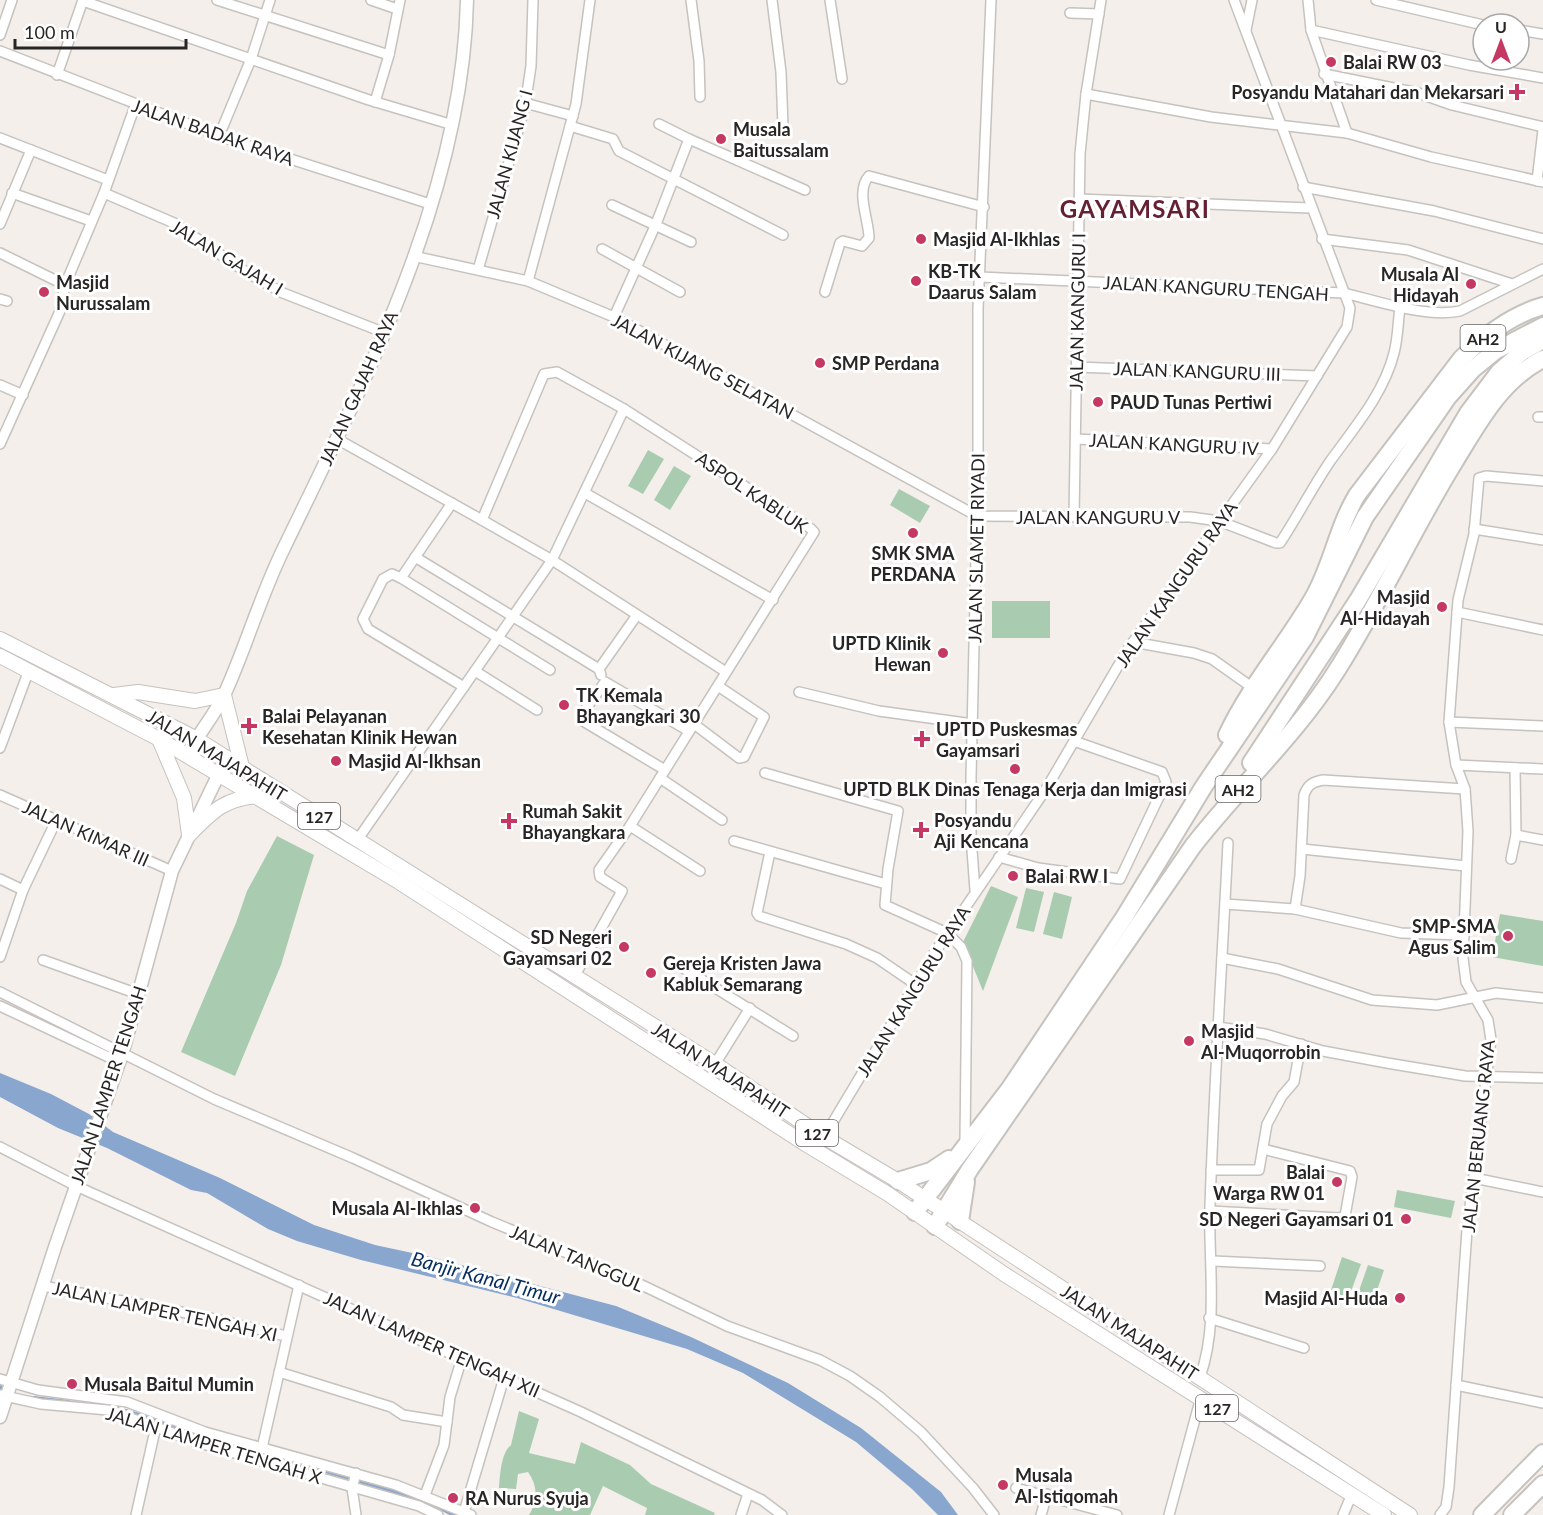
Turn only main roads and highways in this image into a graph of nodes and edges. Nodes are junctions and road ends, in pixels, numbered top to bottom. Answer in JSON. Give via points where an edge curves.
{"nodes":[{"id":1,"x":467,"y":0,"type":"edge"},
{"id":2,"x":1543,"y":306,"type":"edge"},
{"id":3,"x":1543,"y":326,"type":"edge"},
{"id":4,"x":1543,"y":340,"type":"edge"},
{"id":5,"x":1543,"y":360,"type":"edge"},
{"id":6,"x":0,"y":639,"type":"edge"},
{"id":7,"x":0,"y":656,"type":"edge"},
{"id":8,"x":224,"y":695,"type":"junction"},
{"id":9,"x":114,"y":696,"type":"junction"},
{"id":10,"x":195,"y":738,"type":"junction"},
{"id":11,"x":159,"y":739,"type":"junction"},
{"id":12,"x":187,"y":755,"type":"junction"},
{"id":13,"x":227,"y":758,"type":"junction"},
{"id":14,"x":242,"y":767,"type":"junction"},
{"id":15,"x":218,"y":773,"type":"junction"},
{"id":16,"x":1204,"y":786,"type":"junction"},
{"id":17,"x":257,"y":796,"type":"junction"},
{"id":18,"x":1225,"y":805,"type":"junction"},
{"id":19,"x":189,"y":835,"type":"junction"},
{"id":20,"x":462,"y":904,"type":"junction"},
{"id":21,"x":459,"y":919,"type":"junction"},
{"id":22,"x":963,"y":1148,"type":"junction"},
{"id":23,"x":970,"y":1169,"type":"junction"},
{"id":24,"x":898,"y":1181,"type":"junction"},
{"id":25,"x":919,"y":1205,"type":"junction"},
{"id":26,"x":944,"y":1211,"type":"junction"},
{"id":27,"x":960,"y":1221,"type":"junction"},
{"id":28,"x":935,"y":1226,"type":"junction"},
{"id":29,"x":6,"y":1389,"type":"edge"},
{"id":30,"x":0,"y":1417,"type":"edge"},
{"id":31,"x":1543,"y":1453,"type":"edge"},
{"id":32,"x":1543,"y":1484,"type":"edge"},
{"id":33,"x":1384,"y":1515,"type":"edge"},
{"id":34,"x":1410,"y":1515,"type":"edge"},
{"id":35,"x":1482,"y":1515,"type":"edge"},
{"id":36,"x":1512,"y":1515,"type":"edge"}],
"edges":[{"from":1,"to":8,"type":"main road","name":"JALAN GAJAH RAYA","via":[[463,74],[453,124],[413,256],[385,333],[274,568]]},
{"from":2,"to":16,"type":"highway","number":"AH2","via":[[1506,322],[1480,340],[1438,389],[1346,514],[1313,599],[1253,688]]},
{"from":3,"to":16,"type":"highway","number":"AH2","via":[[1495,351],[1448,397],[1365,517],[1305,637]]},
{"from":4,"to":18,"type":"highway","number":"AH2","via":[[1499,372],[1468,413],[1358,600]]},
{"from":5,"to":18,"type":"highway","number":"AH2","via":[[1529,366],[1500,392],[1419,519],[1336,672]]},
{"from":6,"to":9,"type":"main road","name":"JALAN MAJAPAHIT"},
{"from":7,"to":11,"type":"main road","name":"JALAN MAJAPAHIT"},
{"from":8,"to":9,"type":"main road","via":[[195,701],[138,692]]},
{"from":8,"to":10,"type":"main road","name":"JALAN GAJAH RAYA"},
{"from":8,"to":14,"type":"main road"},
{"from":9,"to":10,"type":"main road","name":"JALAN MAJAPAHIT","number":"127"},
{"from":10,"to":12,"type":"main road","name":"JALAN GAJAH RAYA"},
{"from":10,"to":13,"type":"main road","name":"JALAN MAJAPAHIT","number":"127"},
{"from":11,"to":12,"type":"main road","name":"JALAN MAJAPAHIT","number":"127"},
{"from":11,"to":19,"type":"main road","via":[[184,798]]},
{"from":12,"to":15,"type":"main road","name":"JALAN MAJAPAHIT","number":"127"},
{"from":13,"to":14,"type":"main road","name":"JALAN MAJAPAHIT","number":"127"},
{"from":13,"to":15,"type":"main road","name":"JALAN LAMPER TENGAH"},
{"from":14,"to":20,"type":"main road","name":"JALAN MAJAPAHIT","number":"127"},
{"from":15,"to":17,"type":"main road","name":"JALAN MAJAPAHIT","number":"127"},
{"from":15,"to":19,"type":"main road","name":"JALAN LAMPER TENGAH"},
{"from":16,"to":22,"type":"highway","number":"AH2","via":[[1125,916],[1010,1088]]},
{"from":17,"to":19,"type":"main road","via":[[238,797],[220,805]]},
{"from":17,"to":21,"type":"main road","name":"JALAN MAJAPAHIT","number":"127"},
{"from":18,"to":23,"type":"highway","number":"AH2","via":[[1186,855]]},
{"from":19,"to":29,"type":"main road","name":"JALAN LAMPER TENGAH","via":[[172,871],[121,1057]]},
{"from":20,"to":21,"type":"main road"},
{"from":20,"to":24,"type":"main road","name":"JALAN MAJAPAHIT","number":"127"},
{"from":21,"to":25,"type":"main road","name":"JALAN MAJAPAHIT","number":"127","via":[[807,1145]]},
{"from":22,"to":24,"type":"highway","via":[[931,1171]]},
{"from":22,"to":25,"type":"highway","number":"AH2"},
{"from":23,"to":26,"type":"highway","number":"AH2"},
{"from":23,"to":27,"type":"highway"},
{"from":24,"to":25,"type":"main road","name":"JALAN MAJAPAHIT","number":"127"},
{"from":25,"to":26,"type":"main road","name":"JALAN MAJAPAHIT","number":"127"},
{"from":25,"to":28,"type":"main road","name":"JALAN MAJAPAHIT","number":"127"},
{"from":26,"to":27,"type":"main road","name":"JALAN MAJAPAHIT","number":"127"},
{"from":26,"to":28,"type":"highway","number":"AH2"},
{"from":27,"to":34,"type":"main road","name":"JALAN MAJAPAHIT","number":"127"},
{"from":28,"to":33,"type":"main road","name":"JALAN MAJAPAHIT","number":"127","via":[[1004,1274]]},
{"from":29,"to":30,"type":"main road","name":"JALAN LAMPER TENGAH"},
{"from":31,"to":35,"type":"highway"},
{"from":32,"to":36,"type":"highway"}]}
